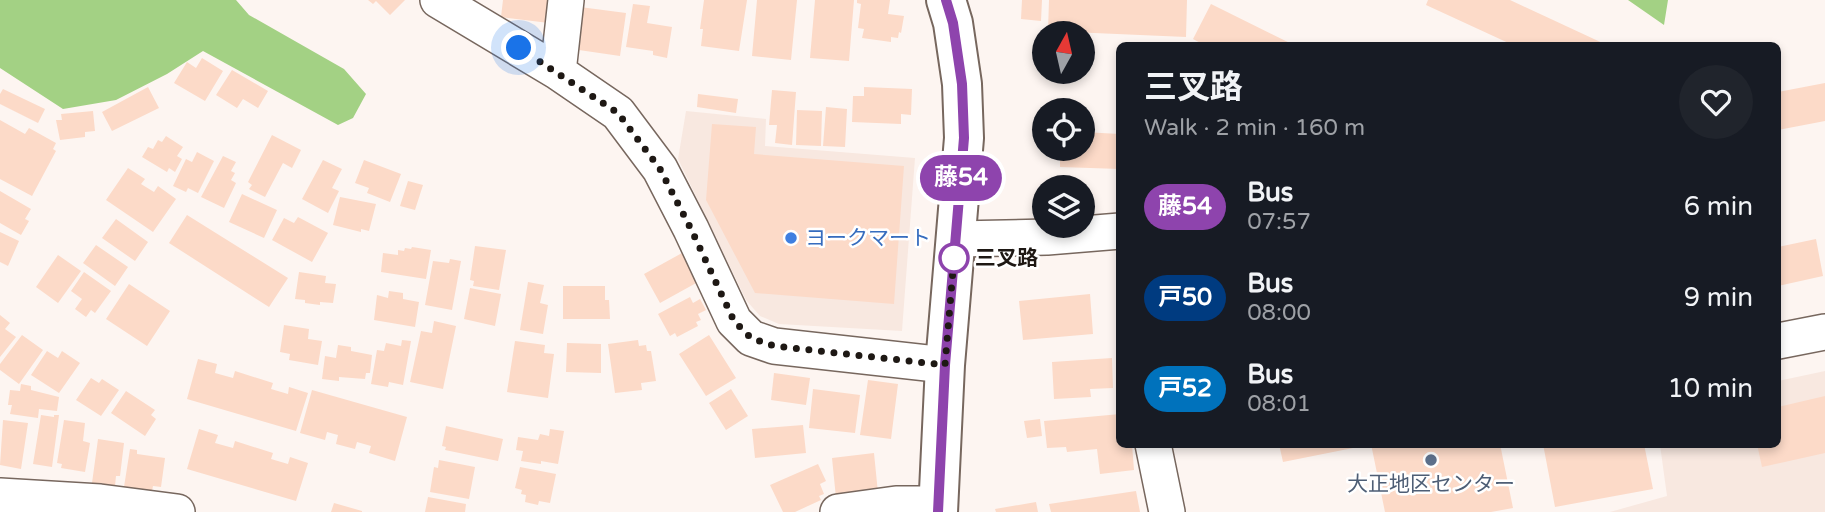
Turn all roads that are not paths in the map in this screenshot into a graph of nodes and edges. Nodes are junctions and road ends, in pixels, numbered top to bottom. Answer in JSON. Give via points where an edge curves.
{"nodes":[{"id":1,"x":438,"y":0,"type":"edge"},
{"id":2,"x":566,"y":0,"type":"edge"},
{"id":3,"x":946,"y":0,"type":"edge"},
{"id":4,"x":558,"y":72,"type":"junction"},
{"id":5,"x":1116,"y":230,"type":"edge"},
{"id":6,"x":956,"y":239,"type":"junction"},
{"id":7,"x":1825,"y":332,"type":"edge"},
{"id":8,"x":1781,"y":340,"type":"edge"},
{"id":9,"x":945,"y":365,"type":"junction"},
{"id":10,"x":1154,"y":448,"type":"edge"},
{"id":11,"x":0,"y":496,"type":"edge"},
{"id":12,"x":98,"y":507,"type":"edge"},
{"id":13,"x":938,"y":508,"type":"edge"},
{"id":14,"x":177,"y":512,"type":"edge"},
{"id":15,"x":838,"y":512,"type":"edge"},
{"id":16,"x":1167,"y":512,"type":"edge"}],
"edges":[{"from":1,"to":4,"type":"street"},
{"from":2,"to":4,"type":"street"},
{"from":3,"to":6,"type":"main road","via":[[962,84],[964,138]]},
{"from":4,"to":9,"type":"street","via":[[618,113],[660,169],[734,321],[751,338],[774,346]]},
{"from":5,"to":6,"type":"street"},
{"from":6,"to":9,"type":"main road"},
{"from":7,"to":8,"type":"street"},
{"from":9,"to":13,"type":"main road"},
{"from":10,"to":16,"type":"street"},
{"from":11,"to":12,"type":"street"},
{"from":12,"to":14,"type":"street"},
{"from":13,"to":15,"type":"street","via":[[896,504]]}]}
